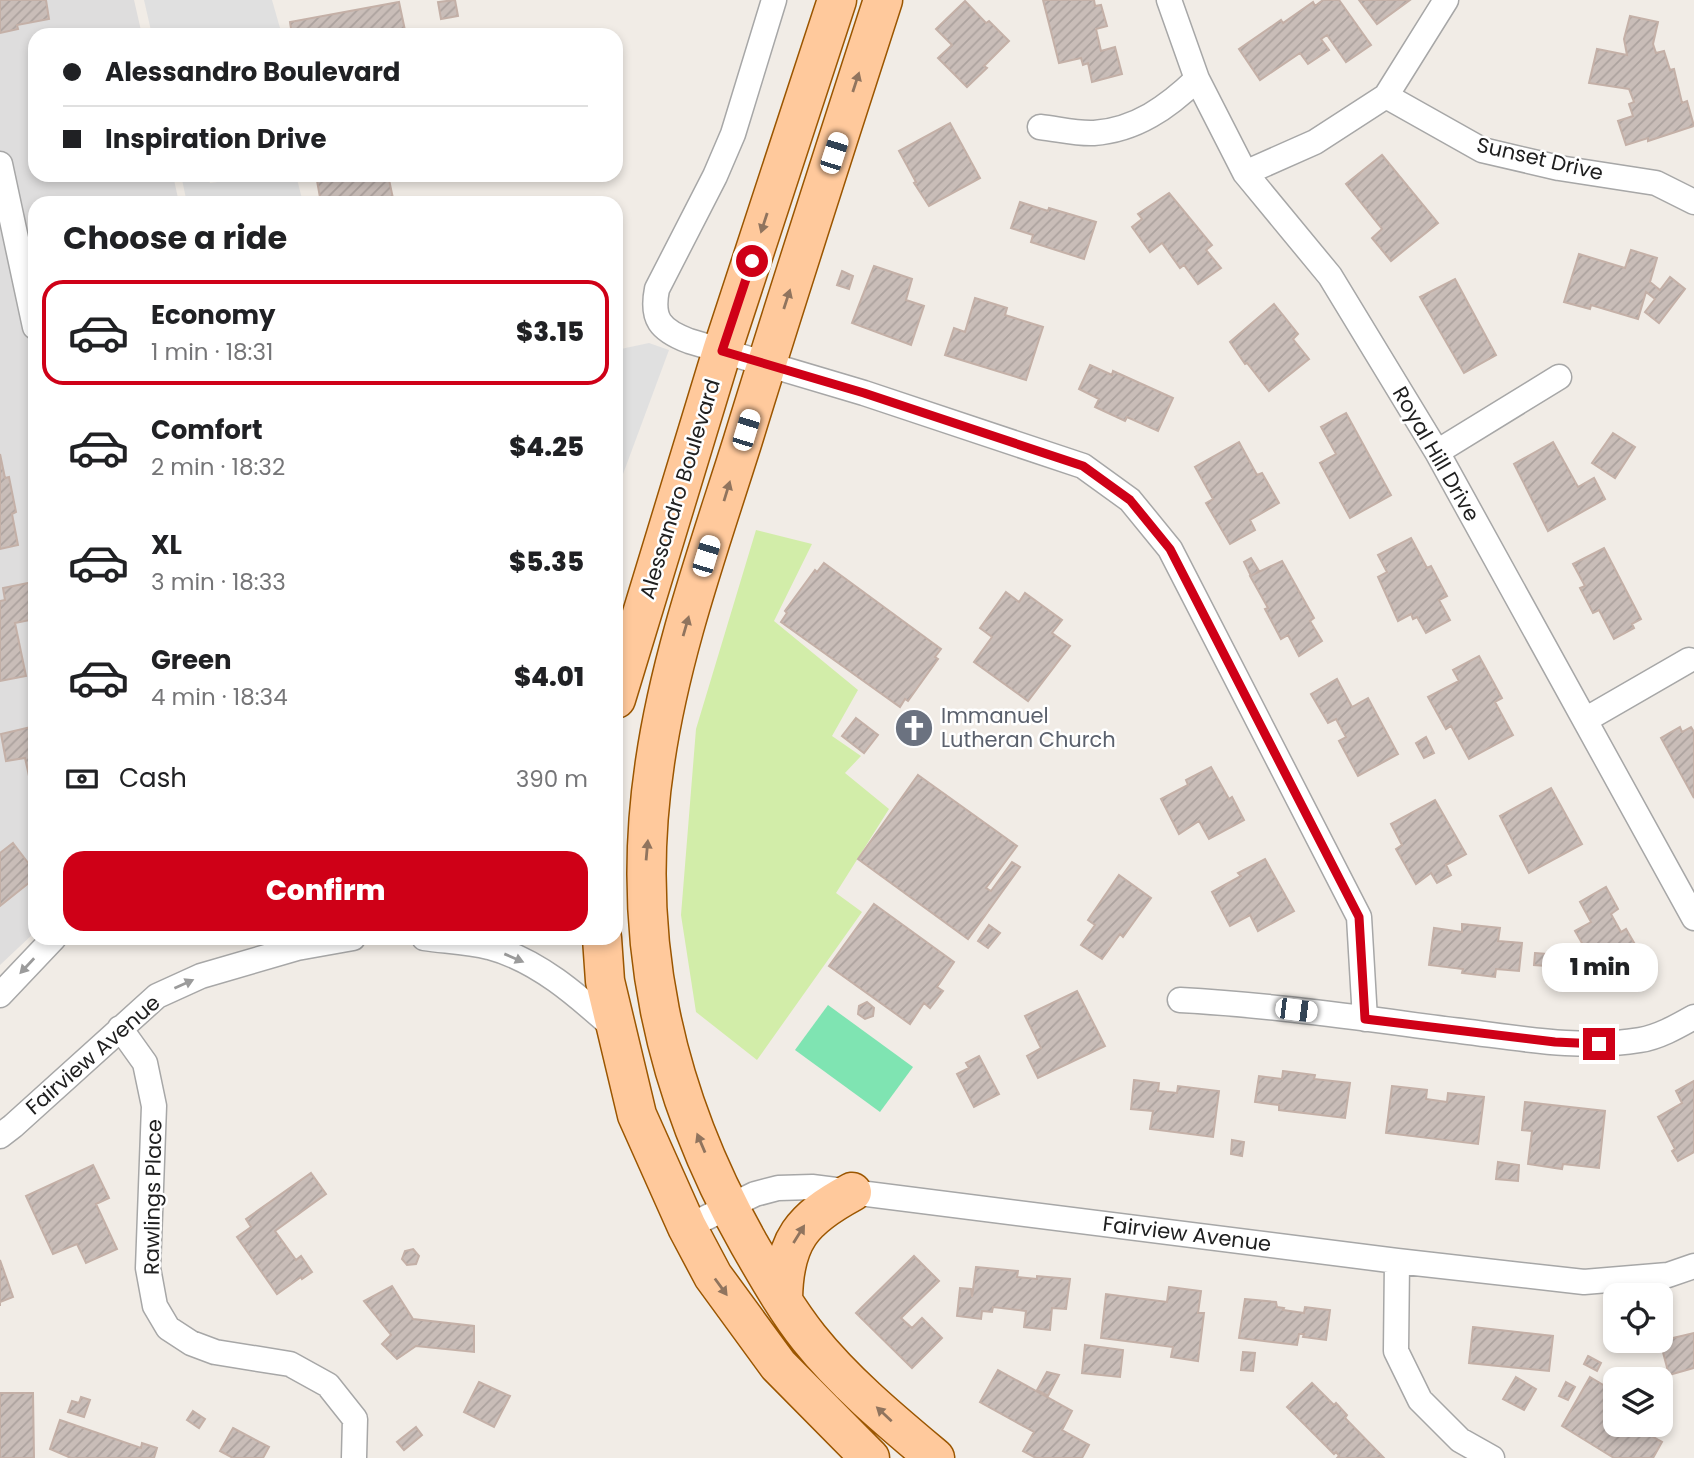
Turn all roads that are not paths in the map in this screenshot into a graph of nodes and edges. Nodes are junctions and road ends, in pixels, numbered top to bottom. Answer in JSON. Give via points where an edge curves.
{"nodes":[{"id":1,"x":774,"y":0,"type":"edge"},
{"id":2,"x":837,"y":0,"type":"edge"},
{"id":3,"x":883,"y":0,"type":"edge"},
{"id":4,"x":1169,"y":0,"type":"edge"},
{"id":5,"x":1446,"y":0,"type":"edge"},
{"id":6,"x":1197,"y":79,"type":"junction"},
{"id":7,"x":1386,"y":96,"type":"junction"},
{"id":8,"x":1040,"y":127,"type":"dead end"},
{"id":9,"x":0,"y":164,"type":"edge"},
{"id":10,"x":1245,"y":173,"type":"junction"},
{"id":11,"x":1694,"y":202,"type":"edge"},
{"id":12,"x":11,"y":268,"type":"edge"},
{"id":13,"x":28,"y":310,"type":"edge"},
{"id":14,"x":722,"y":351,"type":"junction"},
{"id":15,"x":766,"y":364,"type":"junction"},
{"id":16,"x":1559,"y":377,"type":"dead end"},
{"id":17,"x":1437,"y":452,"type":"junction"},
{"id":18,"x":1689,"y":660,"type":"dead end"},
{"id":19,"x":623,"y":676,"type":"edge"},
{"id":20,"x":1585,"y":720,"type":"junction"},
{"id":21,"x":623,"y":887,"type":"edge"},
{"id":22,"x":1694,"y":918,"type":"edge"},
{"id":23,"x":47,"y":945,"type":"edge"},
{"id":24,"x":314,"y":945,"type":"edge"},
{"id":25,"x":475,"y":945,"type":"edge"},
{"id":26,"x":602,"y":945,"type":"edge"},
{"id":27,"x":0,"y":995,"type":"edge"},
{"id":28,"x":1180,"y":1000,"type":"dead end"},
{"id":29,"x":1694,"y":1017,"type":"edge"},
{"id":30,"x":1365,"y":1019,"type":"junction"},
{"id":31,"x":120,"y":1028,"type":"junction"},
{"id":32,"x":615,"y":1029,"type":"junction"},
{"id":33,"x":663,"y":1032,"type":"junction"},
{"id":34,"x":0,"y":1136,"type":"edge"},
{"id":35,"x":852,"y":1192,"type":"junction"},
{"id":36,"x":728,"y":1206,"type":"junction"},
{"id":37,"x":687,"y":1227,"type":"junction"},
{"id":38,"x":1397,"y":1261,"type":"junction"},
{"id":39,"x":1694,"y":1266,"type":"edge"},
{"id":40,"x":783,"y":1299,"type":"junction"},
{"id":41,"x":354,"y":1458,"type":"edge"},
{"id":42,"x":870,"y":1458,"type":"edge"},
{"id":43,"x":935,"y":1458,"type":"edge"},
{"id":44,"x":1492,"y":1458,"type":"edge"}],
"edges":[{"from":1,"to":14,"type":"street","via":[[733,134],[665,269],[653,307],[659,322],[674,335]]},
{"from":2,"to":14,"type":"main road","name":"Alessandro Boulevard","one_way":true},
{"from":15,"to":3,"type":"main road","one_way":true},
{"from":4,"to":6,"type":"street","name":"Royal Hill Drive"},
{"from":5,"to":7,"type":"street"},
{"from":6,"to":8,"type":"street","via":[[1174,101],[1134,125],[1093,133]]},
{"from":6,"to":10,"type":"street","name":"Royal Hill Drive"},
{"from":7,"to":10,"type":"street","via":[[1315,142]]},
{"from":7,"to":11,"type":"street","name":"Sunset Drive","via":[[1482,150],[1656,183]]},
{"from":9,"to":12,"type":"street"},
{"from":10,"to":17,"type":"street","name":"Royal Hill Drive","via":[[1330,276]]},
{"from":12,"to":13,"type":"street"},
{"from":14,"to":15,"type":"street"},
{"from":14,"to":19,"type":"main road","name":"Alessandro Boulevard"},
{"from":15,"to":30,"type":"street","via":[[1083,466],[1130,500],[1170,549],[1359,917]]},
{"from":33,"to":15,"type":"main road","one_way":true,"via":[[646,919],[645,865],[655,762],[674,665]]},
{"from":16,"to":17,"type":"street"},
{"from":17,"to":20,"type":"street","name":"Royal Hill Drive"},
{"from":18,"to":20,"type":"street"},
{"from":20,"to":22,"type":"street","name":"Royal Hill Drive"},
{"from":21,"to":33,"type":"main road","via":[[638,1001]]},
{"from":23,"to":27,"type":"street","one_way":true},
{"from":31,"to":24,"type":"street","name":"Fairview Avenue","one_way":true,"via":[[157,996],[201,976]]},
{"from":25,"to":32,"type":"street","one_way":true,"via":[[536,968],[574,992]]},
{"from":26,"to":32,"type":"main road"},
{"from":28,"to":30,"type":"street"},
{"from":29,"to":30,"type":"street","via":[[1643,1040],[1599,1044]]},
{"from":31,"to":34,"type":"street","name":"Fairview Avenue"},
{"from":31,"to":41,"type":"street","name":"Rawlings Place","via":[[145,1063],[154,1106],[148,1268],[155,1306],[168,1328],[191,1343],[215,1352],[290,1364],[328,1385],[355,1419]]},
{"from":32,"to":37,"type":"main road","via":[[637,1115]]},
{"from":36,"to":33,"type":"main road","one_way":true,"via":[[691,1121]]},
{"from":35,"to":36,"type":"street","name":"Fairview Avenue","via":[[778,1188]]},
{"from":35,"to":38,"type":"street","name":"Fairview Avenue"},
{"from":40,"to":35,"type":"main road","one_way":true,"via":[[783,1277],[794,1239],[815,1214]]},
{"from":36,"to":37,"type":"street","name":"Fairview Avenue"},
{"from":36,"to":40,"type":"main road"},
{"from":37,"to":42,"type":"main road","one_way":true,"via":[[713,1276],[778,1365]]},
{"from":38,"to":39,"type":"street","name":"Fairview Avenue","via":[[1584,1282],[1668,1275]]},
{"from":38,"to":44,"type":"street","via":[[1396,1351],[1420,1400],[1460,1440]]},
{"from":43,"to":40,"type":"main road","one_way":true,"via":[[852,1384],[808,1337]]}]}
